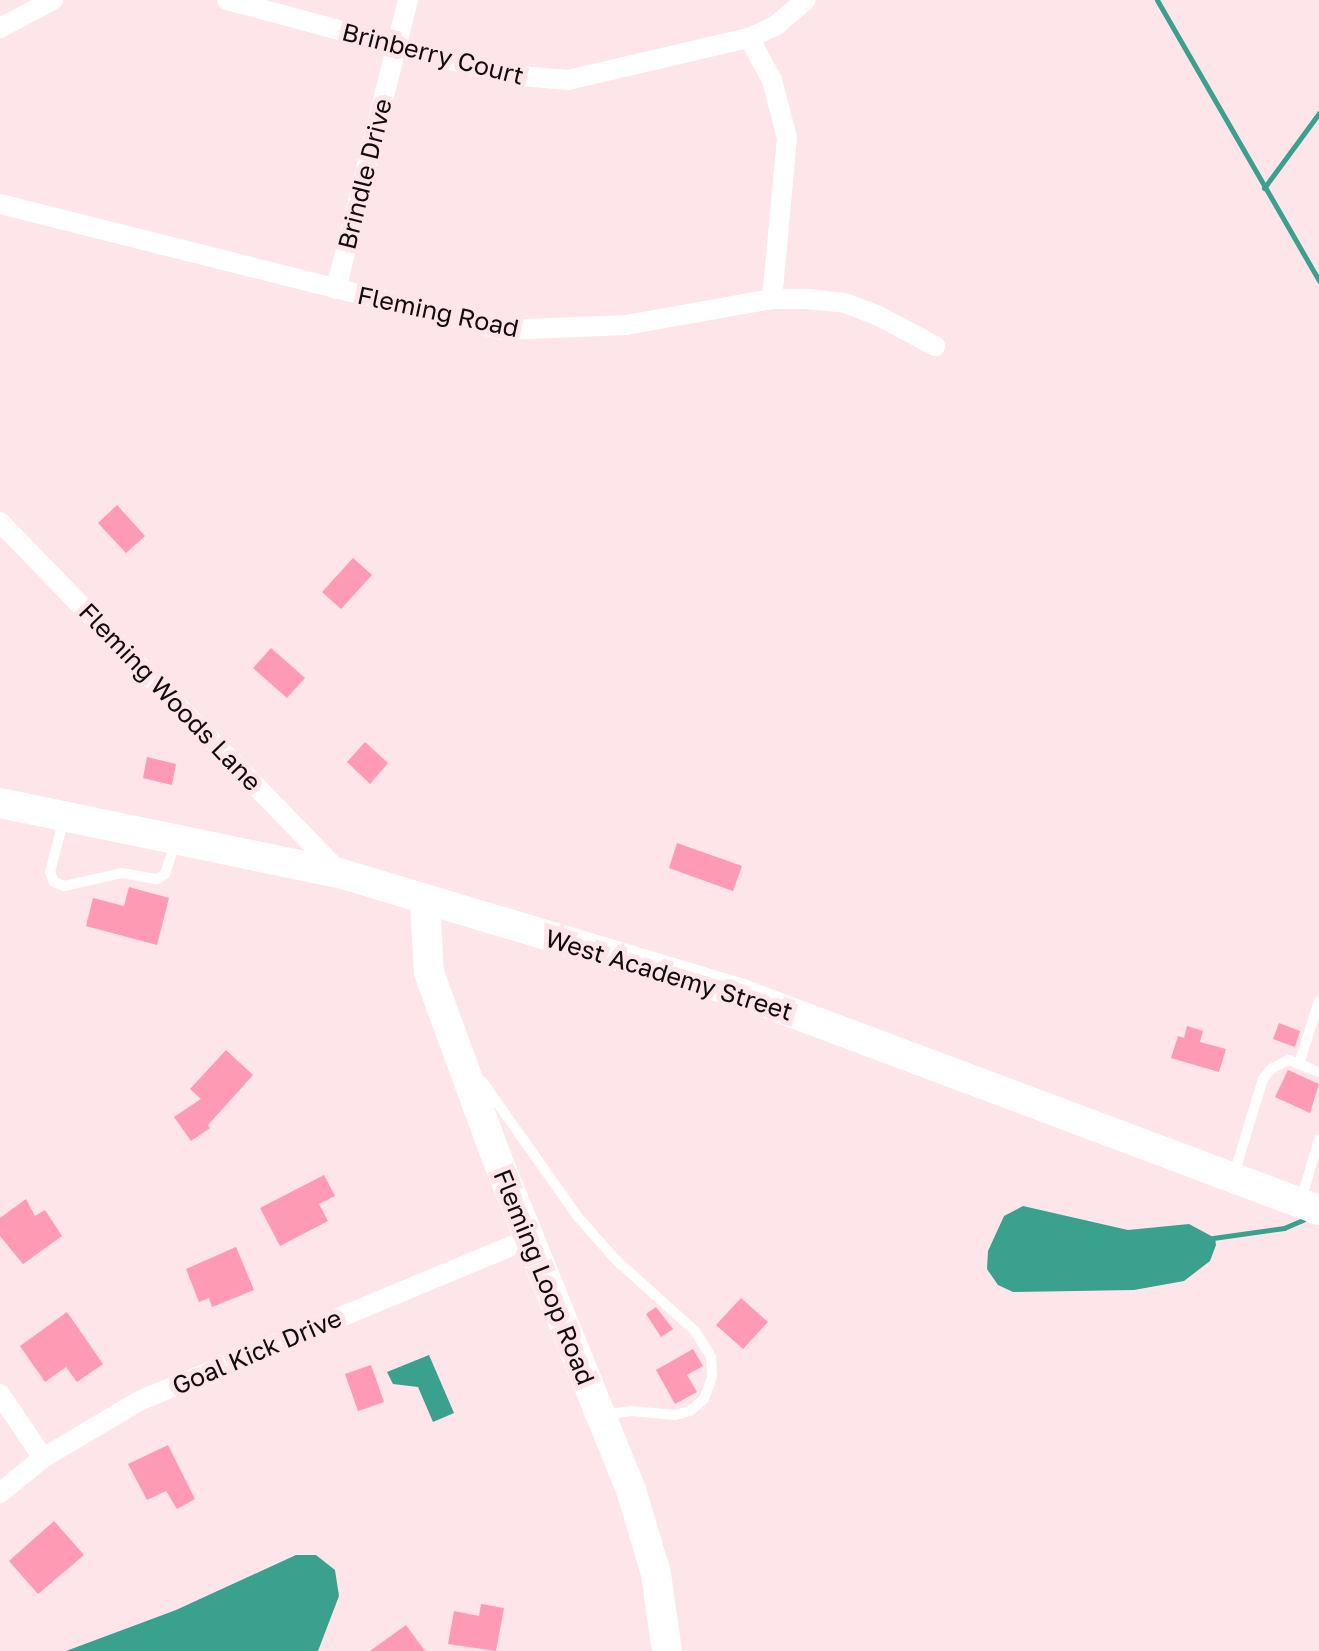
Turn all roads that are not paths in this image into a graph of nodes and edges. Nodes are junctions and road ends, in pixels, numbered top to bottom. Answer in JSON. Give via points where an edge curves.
{"nodes":[{"id":1,"x":54,"y":0,"type":"edge"},
{"id":2,"x":227,"y":0,"type":"edge"},
{"id":3,"x":408,"y":0,"type":"edge"},
{"id":4,"x":806,"y":0,"type":"edge"},
{"id":5,"x":0,"y":28,"type":"edge"},
{"id":6,"x":749,"y":38,"type":"junction"},
{"id":7,"x":397,"y":46,"type":"junction"},
{"id":8,"x":0,"y":204,"type":"edge"},
{"id":9,"x":336,"y":289,"type":"junction"},
{"id":10,"x":772,"y":299,"type":"junction"},
{"id":11,"x":935,"y":346,"type":"dead end"},
{"id":12,"x":0,"y":522,"type":"edge"},
{"id":13,"x":0,"y":803,"type":"edge"},
{"id":14,"x":65,"y":816,"type":"junction"},
{"id":15,"x":176,"y":839,"type":"junction"},
{"id":16,"x":339,"y":873,"type":"junction"},
{"id":17,"x":425,"y":902,"type":"junction"},
{"id":18,"x":1319,"y":1002,"type":"edge"},
{"id":19,"x":454,"y":1043,"type":"junction"},
{"id":20,"x":1299,"y":1064,"type":"junction"},
{"id":21,"x":1319,"y":1072,"type":"edge"},
{"id":22,"x":1319,"y":1139,"type":"edge"},
{"id":23,"x":1233,"y":1179,"type":"junction"},
{"id":24,"x":1310,"y":1206,"type":"edge"},
{"id":25,"x":529,"y":1239,"type":"junction"},
{"id":26,"x":0,"y":1394,"type":"edge"},
{"id":27,"x":600,"y":1414,"type":"junction"},
{"id":28,"x":43,"y":1458,"type":"junction"},
{"id":29,"x":0,"y":1493,"type":"edge"},
{"id":30,"x":667,"y":1651,"type":"edge"}],
"edges":[{"from":1,"to":5,"type":"street"},
{"from":2,"to":7,"type":"street","name":"Brinberry Court"},
{"from":3,"to":7,"type":"street","name":"Brindle Drive"},
{"from":4,"to":6,"type":"street","name":"Brinberry Court"},
{"from":6,"to":7,"type":"street","name":"Brinberry Court","via":[[568,80],[507,75]]},
{"from":6,"to":10,"type":"street","via":[[772,80],[788,138]]},
{"from":7,"to":9,"type":"street","name":"Brindle Drive"},
{"from":8,"to":9,"type":"street","name":"Fleming Road"},
{"from":9,"to":10,"type":"street","name":"Fleming Road","via":[[474,325],[532,332],[626,325]]},
{"from":10,"to":11,"type":"street","name":"Fleming Road","via":[[845,303]]},
{"from":12,"to":16,"type":"street","name":"Fleming Woods Lane"},
{"from":13,"to":14,"type":"main road","name":"West Academy Street"},
{"from":14,"to":15,"type":"main road","name":"West Academy Street"},
{"from":14,"to":15,"type":"lane","via":[[50,872],[64,886],[122,873],[157,879],[165,874]]},
{"from":15,"to":16,"type":"main road","name":"West Academy Street"},
{"from":16,"to":17,"type":"main road","name":"West Academy Street"},
{"from":17,"to":19,"type":"main road","name":"Fleming Loop Road","via":[[429,973]]},
{"from":17,"to":23,"type":"main road","name":"West Academy Street","via":[[742,994]]},
{"from":18,"to":20,"type":"lane"},
{"from":19,"to":25,"type":"main road","name":"Fleming Loop Road"},
{"from":19,"to":27,"type":"lane","via":[[578,1218],[695,1331],[711,1356],[704,1399],[690,1410],[675,1416]]},
{"from":20,"to":21,"type":"lane"},
{"from":20,"to":23,"type":"lane","via":[[1288,1060],[1263,1080]]},
{"from":22,"to":24,"type":"lane"},
{"from":23,"to":24,"type":"main road","name":"West Academy Street"},
{"from":25,"to":27,"type":"main road","name":"Fleming Loop Road"},
{"from":25,"to":28,"type":"street","name":"Goal Kick Drive","via":[[139,1400]]},
{"from":26,"to":28,"type":"street"},
{"from":27,"to":30,"type":"main road","name":"Fleming Loop Road","via":[[656,1574]]},
{"from":28,"to":29,"type":"street","name":"Goal Kick Drive"}]}
